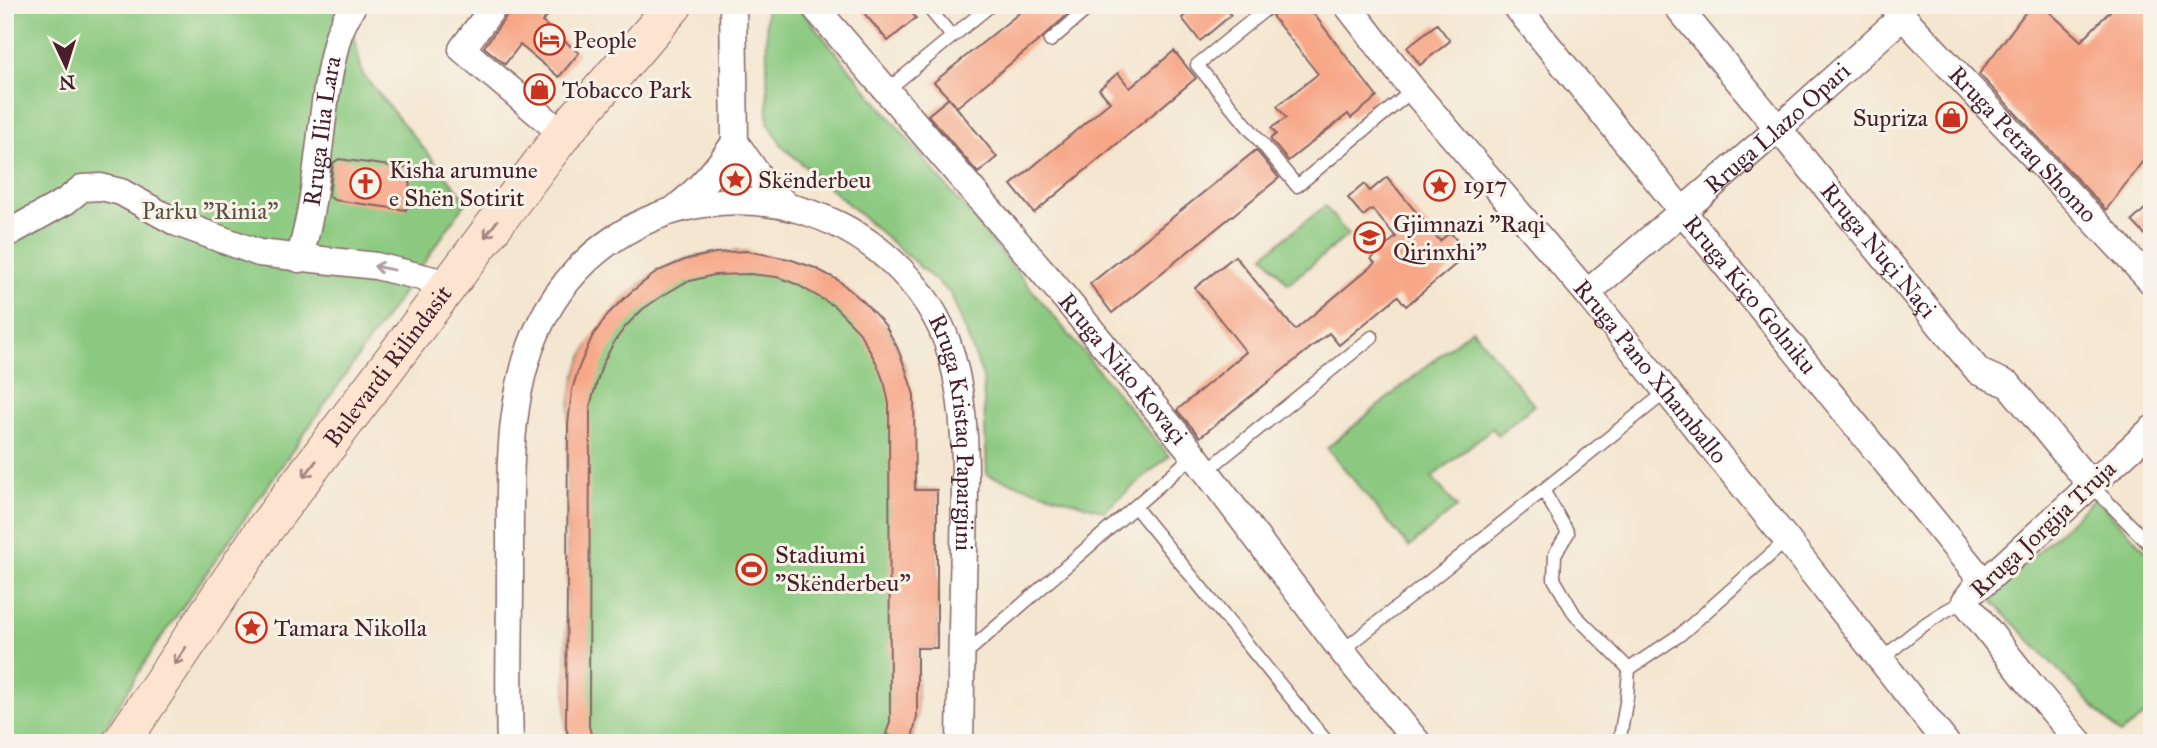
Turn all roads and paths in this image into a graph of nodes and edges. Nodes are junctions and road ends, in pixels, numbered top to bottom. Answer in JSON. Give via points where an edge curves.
{"nodes":[{"id":1,"x":353,"y":5,"type":"edge"},
{"id":2,"x":495,"y":5,"type":"edge"},
{"id":3,"x":674,"y":5,"type":"edge"},
{"id":4,"x":733,"y":5,"type":"edge"},
{"id":5,"x":813,"y":5,"type":"edge"},
{"id":6,"x":926,"y":5,"type":"edge"},
{"id":7,"x":991,"y":5,"type":"edge"},
{"id":8,"x":1092,"y":5,"type":"edge"},
{"id":9,"x":1271,"y":5,"type":"edge"},
{"id":10,"x":1347,"y":5,"type":"edge"},
{"id":11,"x":1516,"y":5,"type":"edge"},
{"id":12,"x":1676,"y":5,"type":"edge"},
{"id":13,"x":1898,"y":11,"type":"edge"},
{"id":14,"x":951,"y":35,"type":"junction"},
{"id":15,"x":1050,"y":41,"type":"dead end"},
{"id":16,"x":887,"y":89,"type":"junction"},
{"id":17,"x":1413,"y":90,"type":"junction"},
{"id":18,"x":1779,"y":128,"type":"junction"},
{"id":19,"x":563,"y":134,"type":"junction"},
{"id":20,"x":735,"y":142,"type":"junction"},
{"id":21,"x":786,"y":205,"type":"junction"},
{"id":22,"x":674,"y":209,"type":"junction"},
{"id":23,"x":1682,"y":211,"type":"junction"},
{"id":24,"x":5,"y":235,"type":"edge"},
{"id":25,"x":299,"y":259,"type":"junction"},
{"id":26,"x":2152,"y":282,"type":"edge"},
{"id":27,"x":450,"y":284,"type":"junction"},
{"id":28,"x":1587,"y":293,"type":"junction"},
{"id":29,"x":1372,"y":337,"type":"dead end"},
{"id":30,"x":1666,"y":392,"type":"junction"},
{"id":31,"x":2152,"y":429,"type":"edge"},
{"id":32,"x":1199,"y":463,"type":"junction"},
{"id":33,"x":2091,"y":485,"type":"junction"},
{"id":34,"x":1543,"y":490,"type":"junction"},
{"id":35,"x":1135,"y":507,"type":"junction"},
{"id":36,"x":1787,"y":540,"type":"junction"},
{"id":37,"x":2152,"y":547,"type":"edge"},
{"id":38,"x":1974,"y":592,"type":"junction"},
{"id":39,"x":1342,"y":651,"type":"junction"},
{"id":40,"x":961,"y":657,"type":"junction"},
{"id":41,"x":1882,"y":660,"type":"junction"},
{"id":42,"x":1629,"y":669,"type":"junction"},
{"id":43,"x":121,"y":743,"type":"edge"},
{"id":44,"x":510,"y":743,"type":"edge"},
{"id":45,"x":960,"y":743,"type":"edge"},
{"id":46,"x":1328,"y":743,"type":"edge"},
{"id":47,"x":1418,"y":743,"type":"edge"},
{"id":48,"x":1619,"y":743,"type":"edge"},
{"id":49,"x":1946,"y":743,"type":"edge"},
{"id":50,"x":2080,"y":743,"type":"edge"}],
"edges":[{"from":1,"to":25,"type":"street","name":"Rruga Ilia Lara","via":[[337,37],[309,227]]},
{"from":2,"to":19,"type":"street","via":[[461,49]]},
{"from":3,"to":19,"type":"main road","name":"Bulevardi Rilindasit"},
{"from":4,"to":20,"type":"street"},
{"from":5,"to":16,"type":"street","name":"Rruga Niko Kovaçi"},
{"from":6,"to":14,"type":"lane"},
{"from":7,"to":14,"type":"lane"},
{"from":8,"to":15,"type":"lane"},
{"from":9,"to":17,"type":"lane","via":[[1197,65],[1297,186]]},
{"from":10,"to":17,"type":"street","name":"Rruga Pano Xhamballo"},
{"from":11,"to":23,"type":"street","name":"Rruga Kiço Golniku"},
{"from":12,"to":18,"type":"street","name":"Rruga Nuçi Naçi"},
{"from":13,"to":18,"type":"street","name":"Rruga Llazo Opari"},
{"from":13,"to":26,"type":"street","name":"Rruga Petraq Shomo"},
{"from":14,"to":16,"type":"lane"},
{"from":16,"to":32,"type":"street","name":"Rruga Niko Kovaçi"},
{"from":17,"to":28,"type":"street","name":"Rruga Pano Xhamballo"},
{"from":18,"to":23,"type":"street","name":"Rruga Llazo Opari"},
{"from":18,"to":33,"type":"street","name":"Rruga Nuçi Naçi","via":[[1979,372],[2009,385]]},
{"from":19,"to":27,"type":"main road","name":"Bulevardi Rilindasit","one_way":true},
{"from":20,"to":21,"type":"street","name":"Rruga Kristaq Papargjini","via":[[765,185]]},
{"from":20,"to":22,"type":"street","name":"Rruga Kristaq Papargjini","via":[[707,181]]},
{"from":21,"to":22,"type":"street","name":"Rruga Kristaq Papargjini","via":[[740,200]]},
{"from":21,"to":40,"type":"street","name":"Rruga Kristaq Papargjini","via":[[859,236],[905,274],[936,317],[951,353],[966,455]]},
{"from":22,"to":44,"type":"street","name":"Rruga Kristaq Papargjini","via":[[609,242],[575,273],[547,310],[528,353],[511,443]]},
{"from":23,"to":28,"type":"street","name":"Rruga Llazo Opari"},
{"from":23,"to":38,"type":"street","name":"Rruga Kiço Golniku"},
{"from":24,"to":25,"type":"street","via":[[82,188],[101,187],[121,192],[177,223],[227,243]]},
{"from":27,"to":25,"type":"street","one_way":true,"via":[[376,266]]},
{"from":27,"to":43,"type":"main road","name":"Bulevardi Rilindasit","one_way":true,"via":[[261,534]]},
{"from":28,"to":30,"type":"street","name":"Rruga Pano Xhamballo"},
{"from":29,"to":32,"type":"lane"},
{"from":30,"to":34,"type":"lane"},
{"from":30,"to":36,"type":"street","name":"Rruga Pano Xhamballo"},
{"from":31,"to":33,"type":"street","name":"Rruga Jorgija Truja"},
{"from":32,"to":35,"type":"lane"},
{"from":32,"to":39,"type":"street","name":"Rruga Niko Kovaçi"},
{"from":33,"to":37,"type":"lane"},
{"from":33,"to":38,"type":"street","name":"Rruga Jorgija Truja"},
{"from":34,"to":39,"type":"lane"},
{"from":34,"to":42,"type":"lane","via":[[1568,533],[1555,554],[1554,579],[1575,615]]},
{"from":35,"to":40,"type":"lane"},
{"from":35,"to":46,"type":"lane"},
{"from":36,"to":41,"type":"street","name":"Rruga Pano Xhamballo"},
{"from":36,"to":42,"type":"lane","via":[[1681,635]]},
{"from":38,"to":41,"type":"lane","via":[[1902,640]]},
{"from":38,"to":50,"type":"street","name":"Rruga Kiço Golniku"},
{"from":39,"to":47,"type":"street","name":"Rruga Niko Kovaçi"},
{"from":40,"to":45,"type":"street","name":"Rruga Kristaq Papargjini"},
{"from":41,"to":49,"type":"street","name":"Rruga Pano Xhamballo"},
{"from":42,"to":48,"type":"lane"}]}
